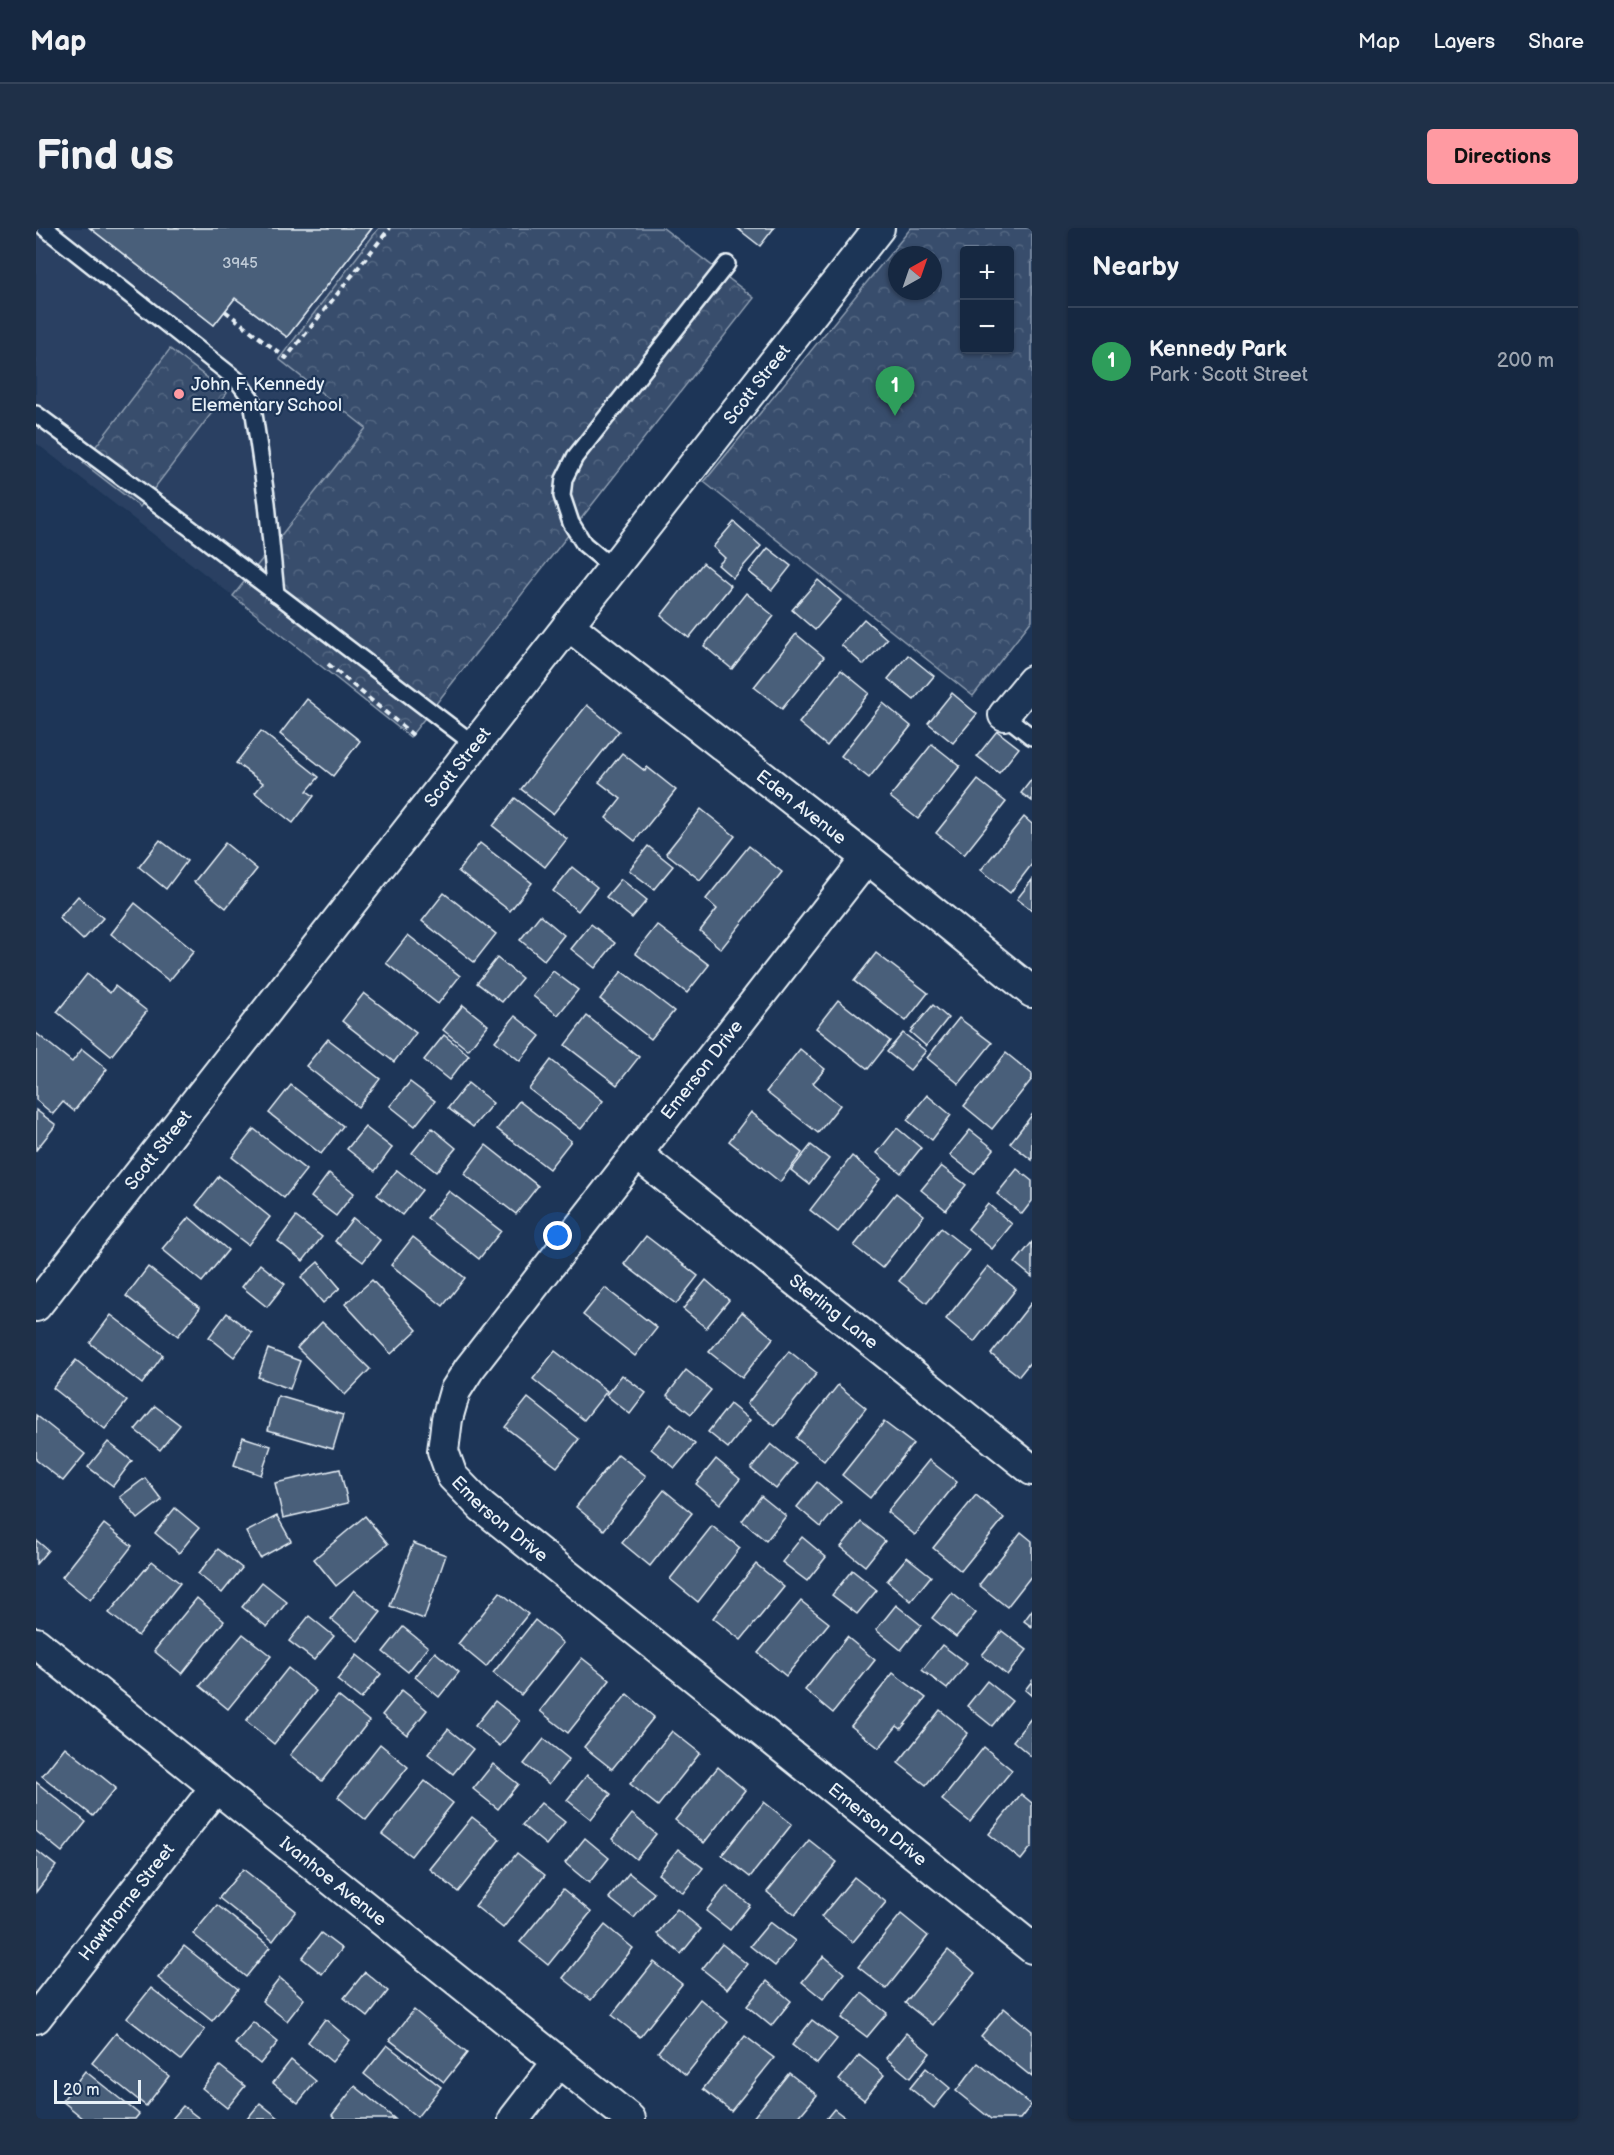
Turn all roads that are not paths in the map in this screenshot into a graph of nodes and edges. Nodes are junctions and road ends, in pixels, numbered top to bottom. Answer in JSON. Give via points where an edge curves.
{"nodes":[{"id":1,"x":45,"y":228,"type":"edge"},
{"id":2,"x":879,"y":228,"type":"edge"},
{"id":3,"x":727,"y":264,"type":"dead end"},
{"id":4,"x":36,"y":414,"type":"edge"},
{"id":5,"x":613,"y":568,"type":"junction"},
{"id":6,"x":276,"y":594,"type":"junction"},
{"id":7,"x":568,"y":625,"type":"junction"},
{"id":8,"x":1032,"y":681,"type":"edge"},
{"id":9,"x":1004,"y":715,"type":"joint"},
{"id":10,"x":1032,"y":737,"type":"edge"},
{"id":11,"x":475,"y":745,"type":"junction"},
{"id":12,"x":867,"y":858,"type":"junction"},
{"id":13,"x":1032,"y":992,"type":"edge"},
{"id":14,"x":637,"y":1154,"type":"junction"},
{"id":15,"x":36,"y":1305,"type":"edge"},
{"id":16,"x":1032,"y":1470,"type":"edge"},
{"id":17,"x":36,"y":1643,"type":"edge"},
{"id":18,"x":216,"y":1787,"type":"junction"},
{"id":19,"x":1032,"y":1948,"type":"edge"},
{"id":20,"x":36,"y":2018,"type":"edge"},
{"id":21,"x":558,"y":2062,"type":"junction"},
{"id":22,"x":514,"y":2119,"type":"edge"},
{"id":23,"x":630,"y":2119,"type":"edge"}],
"edges":[{"from":1,"to":6,"type":"lane","via":[[237,380],[252,400]]},
{"from":2,"to":5,"type":"street","name":"Scott Street"},
{"from":3,"to":5,"type":"lane","via":[[575,456],[564,479],[562,496],[571,523],[584,544]]},
{"from":4,"to":6,"type":"lane"},
{"from":5,"to":7,"type":"street","name":"Scott Street"},
{"from":6,"to":11,"type":"lane"},
{"from":7,"to":11,"type":"street","name":"Scott Street"},
{"from":7,"to":12,"type":"street","name":"Eden Avenue"},
{"from":8,"to":9,"type":"street"},
{"from":9,"to":10,"type":"lane"},
{"from":11,"to":15,"type":"street","name":"Scott Street"},
{"from":12,"to":13,"type":"street","name":"Eden Avenue"},
{"from":12,"to":14,"type":"street","name":"Emerson Drive"},
{"from":14,"to":16,"type":"street","name":"Sterling Lane"},
{"from":14,"to":19,"type":"street","name":"Emerson Drive","via":[[455,1391],[443,1451],[452,1476],[482,1507]]},
{"from":17,"to":18,"type":"street","name":"Ivanhoe Avenue"},
{"from":18,"to":20,"type":"street","name":"Hawthorne Street"},
{"from":18,"to":21,"type":"street","name":"Ivanhoe Avenue"},
{"from":21,"to":22,"type":"street"},
{"from":21,"to":23,"type":"street","name":"Ivanhoe Avenue"}]}
